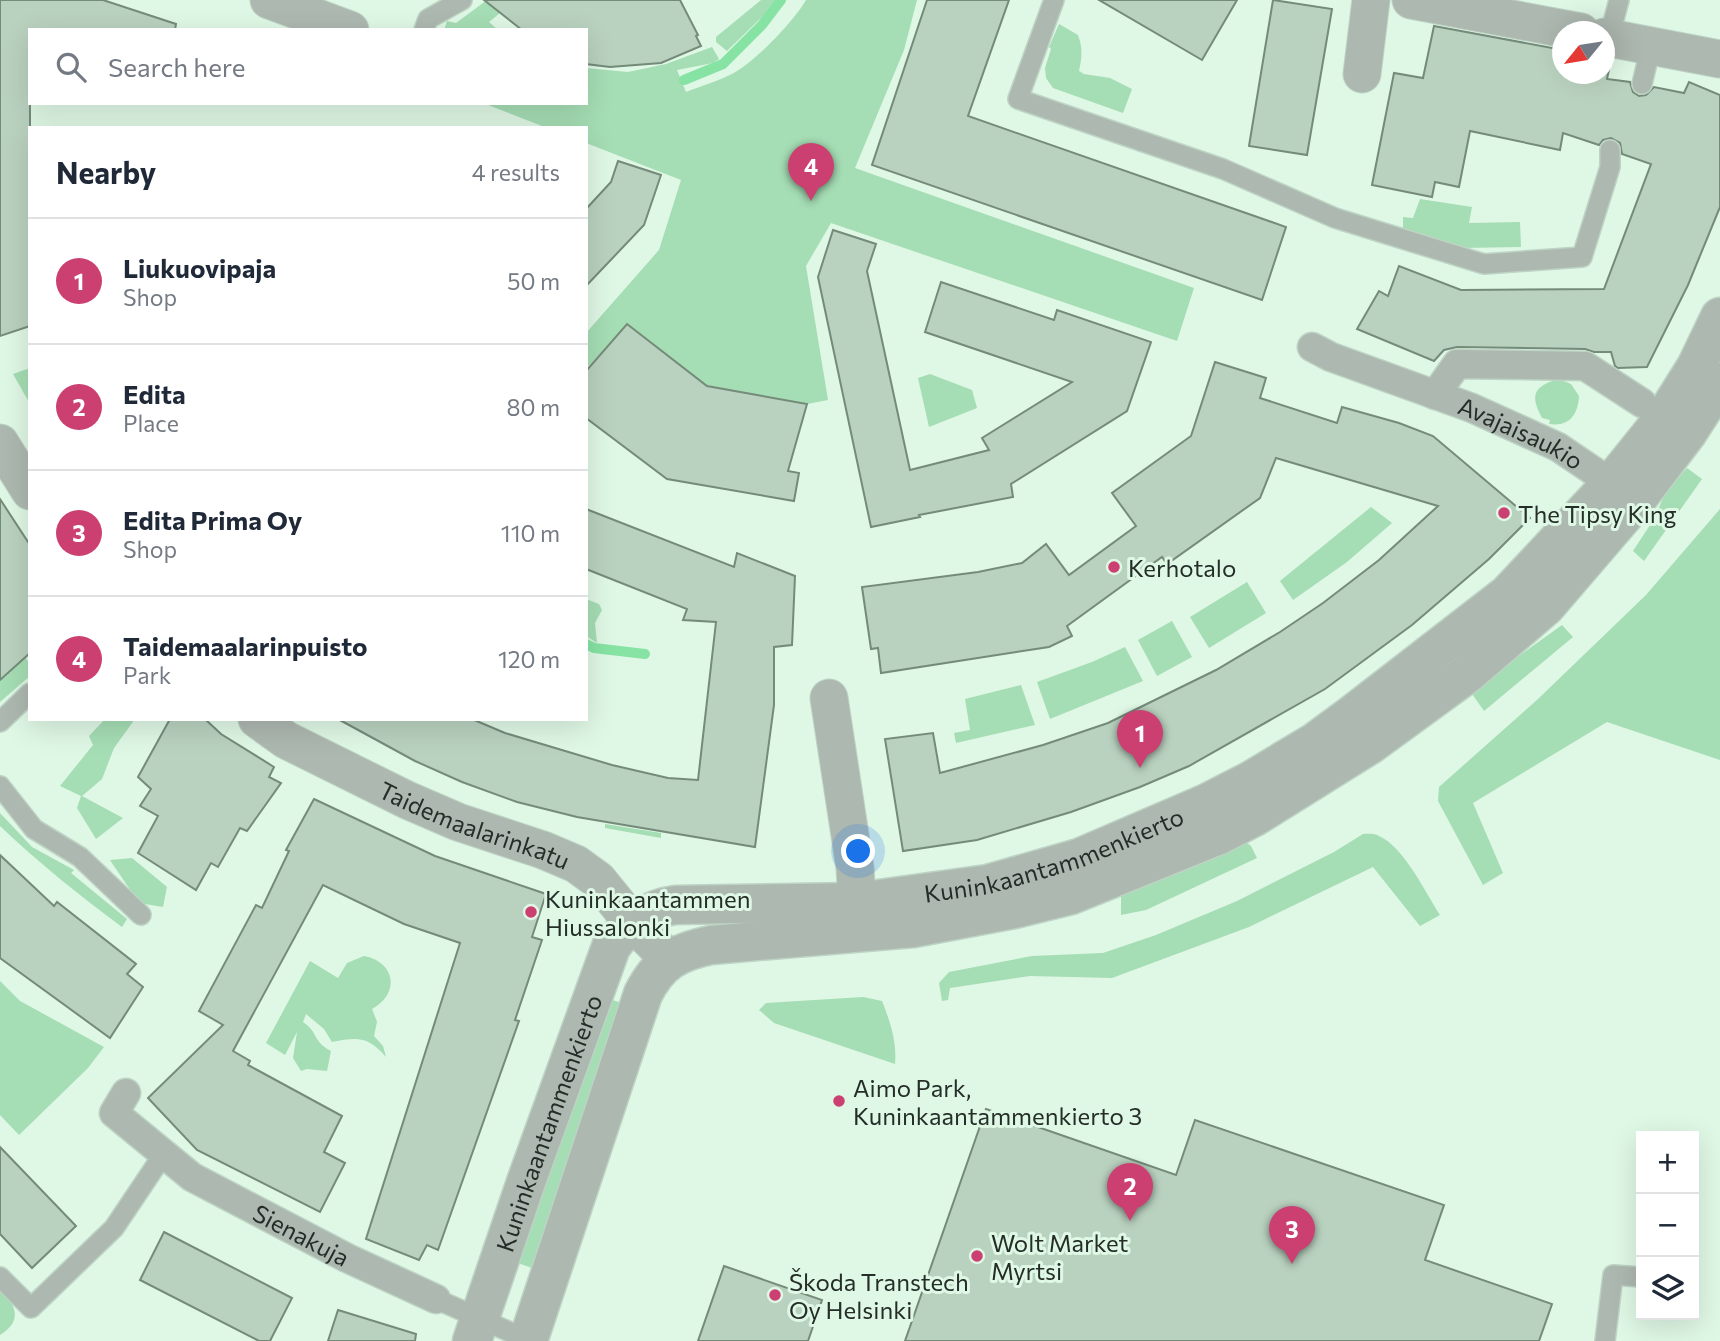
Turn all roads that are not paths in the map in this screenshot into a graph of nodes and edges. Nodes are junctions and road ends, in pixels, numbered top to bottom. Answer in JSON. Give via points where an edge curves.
{"nodes":[{"id":1,"x":268,"y":0,"type":"edge"},
{"id":2,"x":462,"y":0,"type":"edge"},
{"id":3,"x":1054,"y":0,"type":"edge"},
{"id":4,"x":1371,"y":0,"type":"edge"},
{"id":5,"x":1412,"y":0,"type":"edge"},
{"id":6,"x":1619,"y":0,"type":"edge"},
{"id":7,"x":1606,"y":21,"type":"edge"},
{"id":8,"x":1552,"y":26,"type":"edge"},
{"id":9,"x":338,"y":28,"type":"edge"},
{"id":10,"x":425,"y":28,"type":"edge"},
{"id":11,"x":1615,"y":39,"type":"edge"},
{"id":12,"x":1651,"y":46,"type":"junction"},
{"id":13,"x":1720,"y":60,"type":"edge"},
{"id":14,"x":1362,"y":75,"type":"dead end"},
{"id":15,"x":1642,"y":84,"type":"dead end"},
{"id":16,"x":1610,"y":150,"type":"dead end"},
{"id":17,"x":1720,"y":317,"type":"edge"},
{"id":18,"x":1312,"y":347,"type":"dead end"},
{"id":19,"x":1715,"y":379,"type":"edge"},
{"id":20,"x":1435,"y":395,"type":"junction"},
{"id":21,"x":1642,"y":403,"type":"dead end"},
{"id":22,"x":0,"y":443,"type":"edge"},
{"id":23,"x":28,"y":488,"type":"edge"},
{"id":24,"x":1612,"y":488,"type":"junction"},
{"id":25,"x":28,"y":695,"type":"edge"},
{"id":26,"x":828,"y":698,"type":"dead end"},
{"id":27,"x":260,"y":721,"type":"edge"},
{"id":28,"x":0,"y":722,"type":"edge"},
{"id":29,"x":0,"y":786,"type":"edge"},
{"id":30,"x":141,"y":915,"type":"dead end"},
{"id":31,"x":858,"y":918,"type":"junction"},
{"id":32,"x":632,"y":922,"type":"junction"},
{"id":33,"x":669,"y":959,"type":"junction"},
{"id":34,"x":126,"y":1093,"type":"dead end"},
{"id":35,"x":163,"y":1155,"type":"junction"},
{"id":36,"x":0,"y":1277,"type":"edge"},
{"id":37,"x":1636,"y":1277,"type":"edge"},
{"id":38,"x":436,"y":1299,"type":"joint"},
{"id":39,"x":476,"y":1330,"type":"edge"},
{"id":40,"x":528,"y":1340,"type":"edge"},
{"id":41,"x":1605,"y":1341,"type":"edge"}],
"edges":[{"from":1,"to":9,"type":"street"},
{"from":2,"to":10,"type":"lane","via":[[428,19]]},
{"from":3,"to":16,"type":"lane","via":[[1018,99],[1223,169],[1335,218],[1484,264],[1582,257],[1610,167]]},
{"from":4,"to":14,"type":"street"},
{"from":5,"to":8,"type":"street"},
{"from":6,"to":7,"type":"lane"},
{"from":11,"to":12,"type":"street"},
{"from":12,"to":13,"type":"street"},
{"from":12,"to":15,"type":"lane"},
{"from":17,"to":19,"type":"street","name":"Kuninkaantammenkierto"},
{"from":18,"to":20,"type":"street","name":"Avajaisaukio"},
{"from":19,"to":24,"type":"street","name":"Kuninkaantammenkierto","via":[[1688,432]]},
{"from":20,"to":21,"type":"street","name":"Avajaisaukio","via":[[1457,364],[1585,366]]},
{"from":20,"to":24,"type":"street","name":"Avajaisaukio","via":[[1558,447]]},
{"from":22,"to":23,"type":"street"},
{"from":24,"to":31,"type":"street","name":"Kuninkaantammenkierto","via":[[1546,606],[1467,674],[1371,744],[1254,817],[1071,895],[913,928]]},
{"from":25,"to":28,"type":"lane"},
{"from":26,"to":31,"type":"street","via":[[855,868]]},
{"from":27,"to":32,"type":"street","name":"Taidemaalarinkatu","via":[[286,740],[407,800],[576,864],[598,880]]},
{"from":29,"to":30,"type":"lane","via":[[34,828],[80,857]]},
{"from":31,"to":32,"type":"street","name":"Kuninkaantammenkierto","via":[[675,905]]},
{"from":31,"to":33,"type":"street","name":"Kuninkaantammenkierto","via":[[686,950]]},
{"from":32,"to":33,"type":"street","name":"Taidemaalarinkatu"},
{"from":32,"to":39,"type":"street","name":"Kuninkaantammenkierto","via":[[606,959]]},
{"from":33,"to":40,"type":"street","name":"Kuninkaantammenkierto","via":[[643,994]]},
{"from":34,"to":35,"type":"street","name":"Sienakuja","via":[[114,1113]]},
{"from":35,"to":36,"type":"lane","via":[[114,1228],[31,1308]]},
{"from":35,"to":38,"type":"street","name":"Sienakuja","via":[[192,1177]]},
{"from":37,"to":41,"type":"lane","via":[[1612,1275]]},
{"from":38,"to":39,"type":"lane","name":"Sienakuja"},
{"from":39,"to":40,"type":"lane","name":"Sienakuja"}]}
